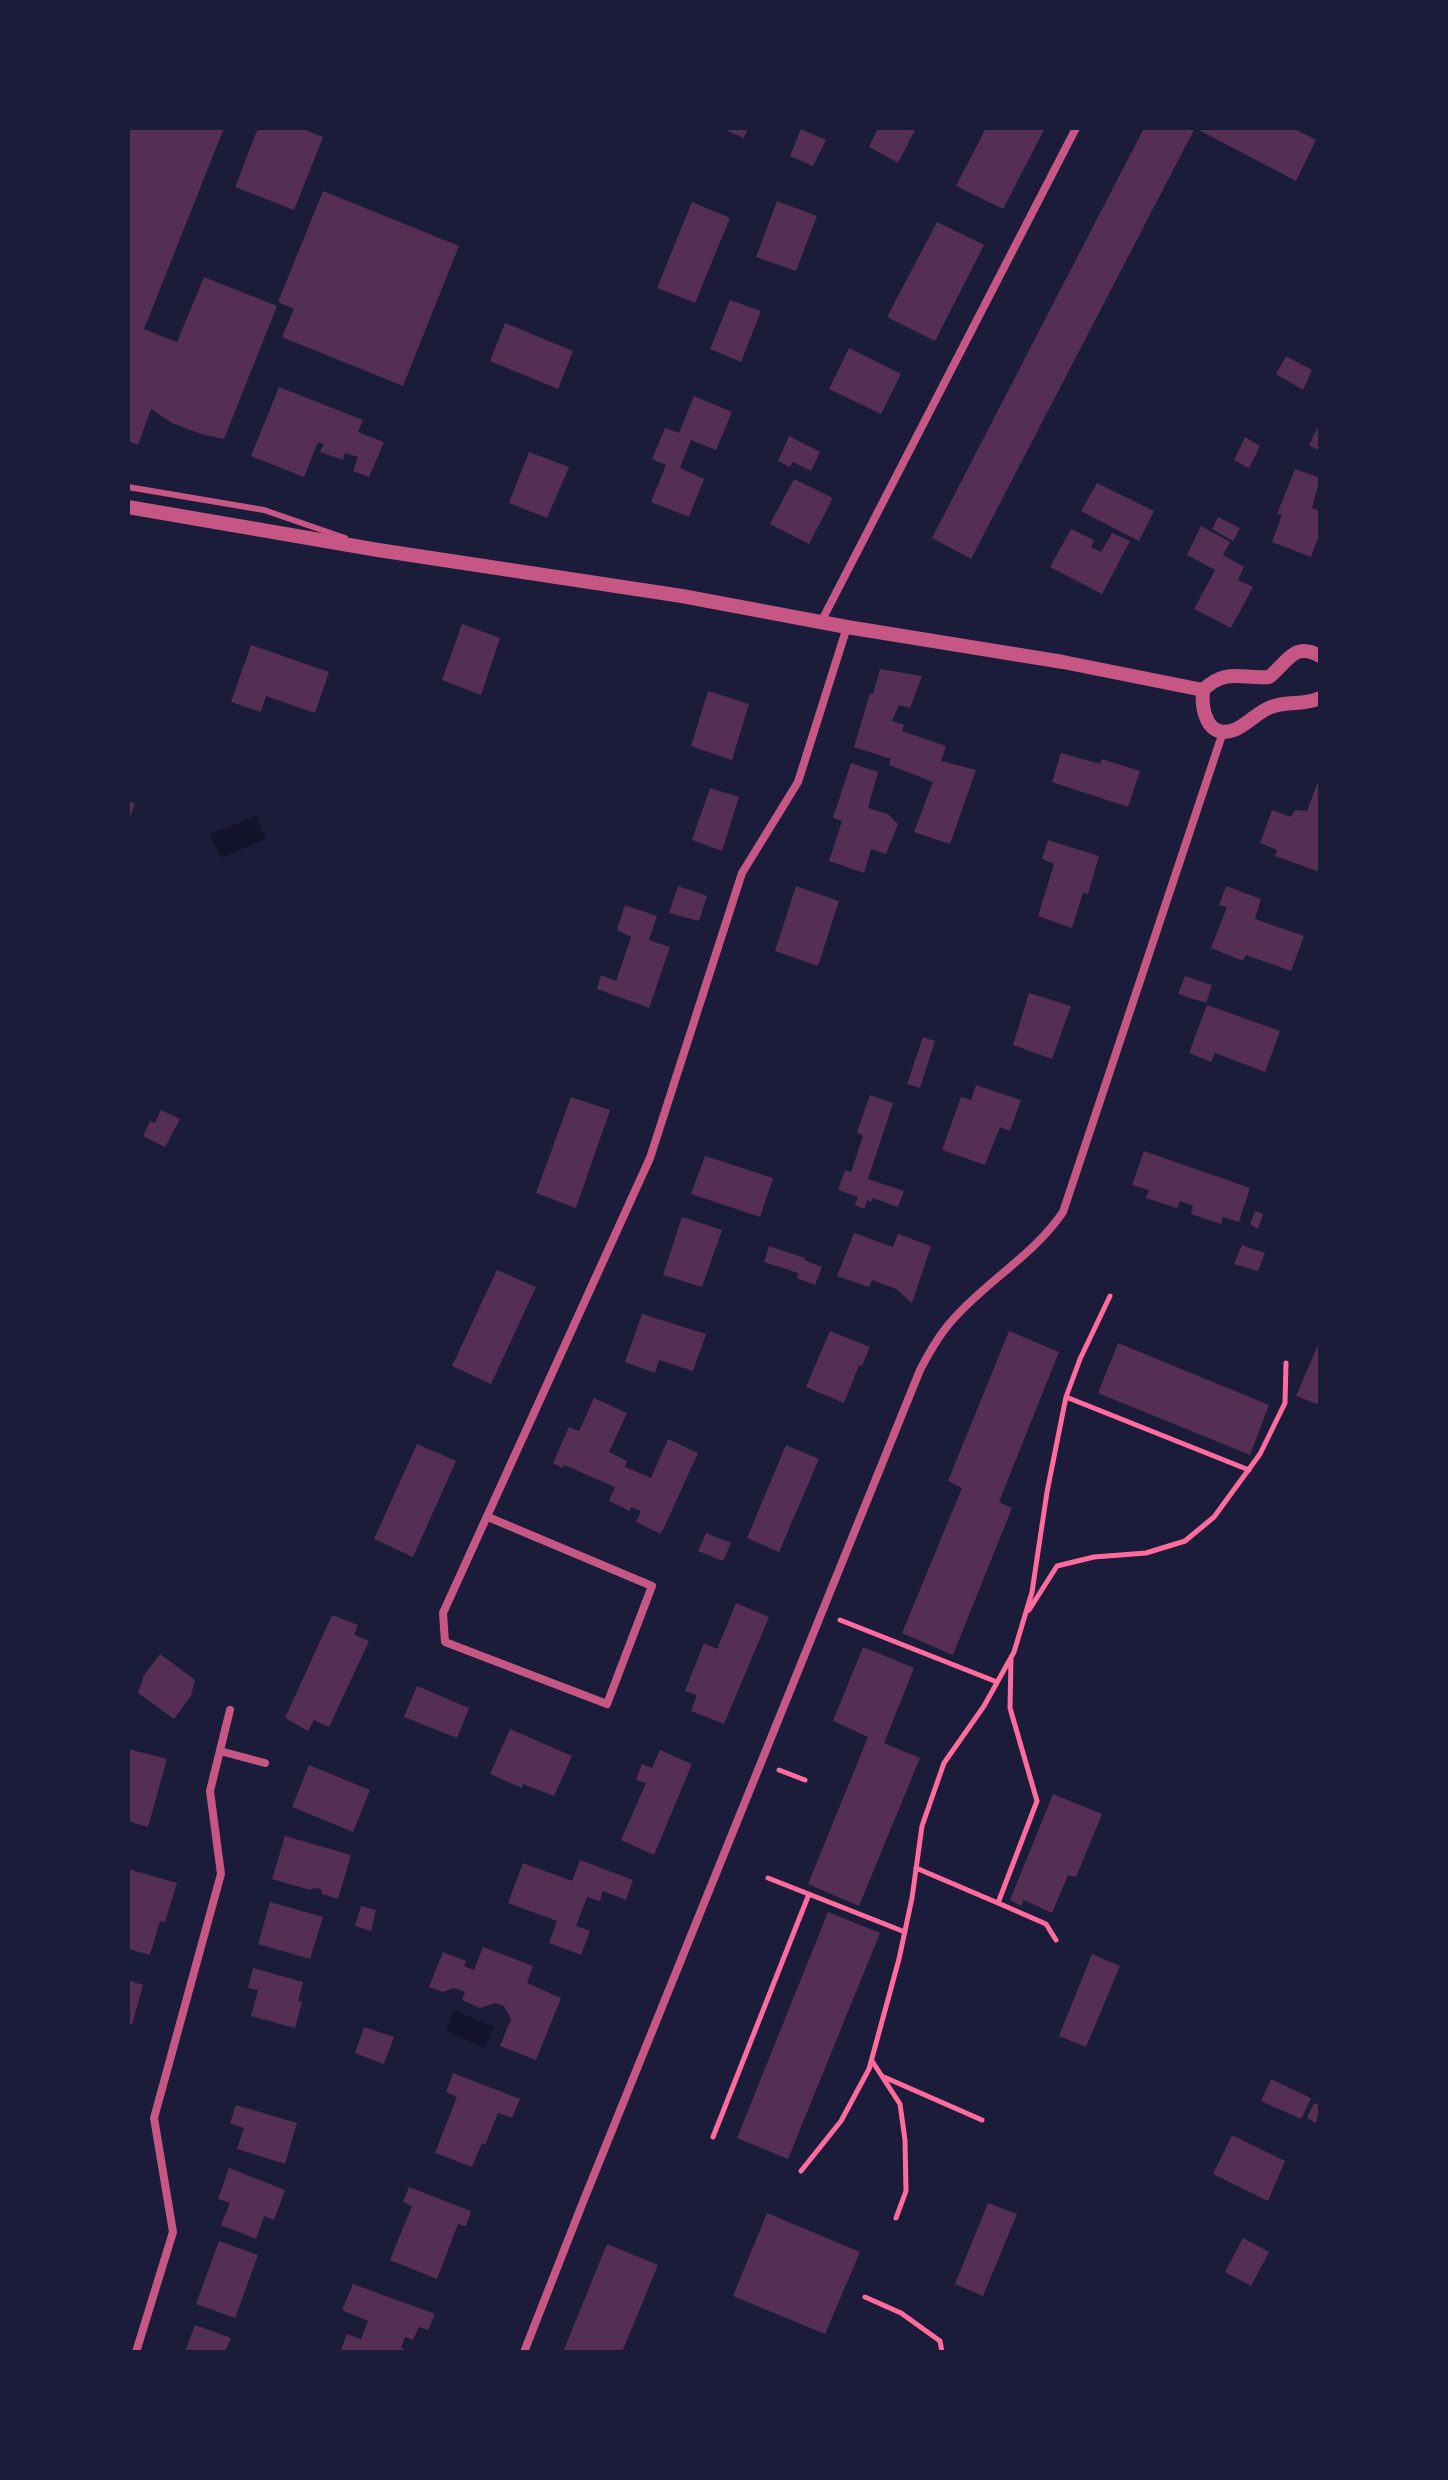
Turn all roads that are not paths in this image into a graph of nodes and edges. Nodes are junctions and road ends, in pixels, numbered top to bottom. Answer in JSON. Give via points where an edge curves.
{"nodes":[{"id":1,"x":1076,"y":128,"type":"edge"},
{"id":2,"x":128,"y":487,"type":"edge"},
{"id":3,"x":128,"y":507,"type":"edge"},
{"id":4,"x":378,"y":550,"type":"junction"},
{"id":5,"x":821,"y":622,"type":"junction"},
{"id":6,"x":847,"y":627,"type":"junction"},
{"id":7,"x":1317,"y":648,"type":"edge"},
{"id":8,"x":1203,"y":690,"type":"junction"},
{"id":9,"x":1320,"y":698,"type":"edge"},
{"id":10,"x":1223,"y":732,"type":"junction"},
{"id":11,"x":488,"y":1517,"type":"junction"},
{"id":12,"x":230,"y":1710,"type":"dead end"},
{"id":13,"x":220,"y":1751,"type":"junction"},
{"id":14,"x":265,"y":1763,"type":"dead end"},
{"id":15,"x":136,"y":2352,"type":"edge"},
{"id":16,"x":524,"y":2352,"type":"edge"}],
"edges":[{"from":1,"to":5,"type":"street"},
{"from":2,"to":4,"type":"lane","via":[[264,510]]},
{"from":3,"to":4,"type":"street"},
{"from":4,"to":5,"type":"street"},
{"from":5,"to":6,"type":"street"},
{"from":6,"to":8,"type":"street"},
{"from":6,"to":11,"type":"street","via":[[798,782],[742,873],[650,1158]]},
{"from":7,"to":8,"type":"street","via":[[1290,655],[1269,677],[1226,675]]},
{"from":8,"to":10,"type":"street","via":[[1206,720]]},
{"from":9,"to":10,"type":"street","via":[[1267,708],[1237,729]]},
{"from":10,"to":16,"type":"street","via":[[1063,1212],[1047,1236],[959,1312],[920,1370]]},
{"from":11,"to":11,"type":"street","via":[[443,1613],[445,1642],[607,1704],[652,1586]]},
{"from":12,"to":13,"type":"street"},
{"from":13,"to":14,"type":"street"},
{"from":13,"to":15,"type":"street","via":[[210,1791],[221,1874],[154,2118],[173,2232]]}]}
